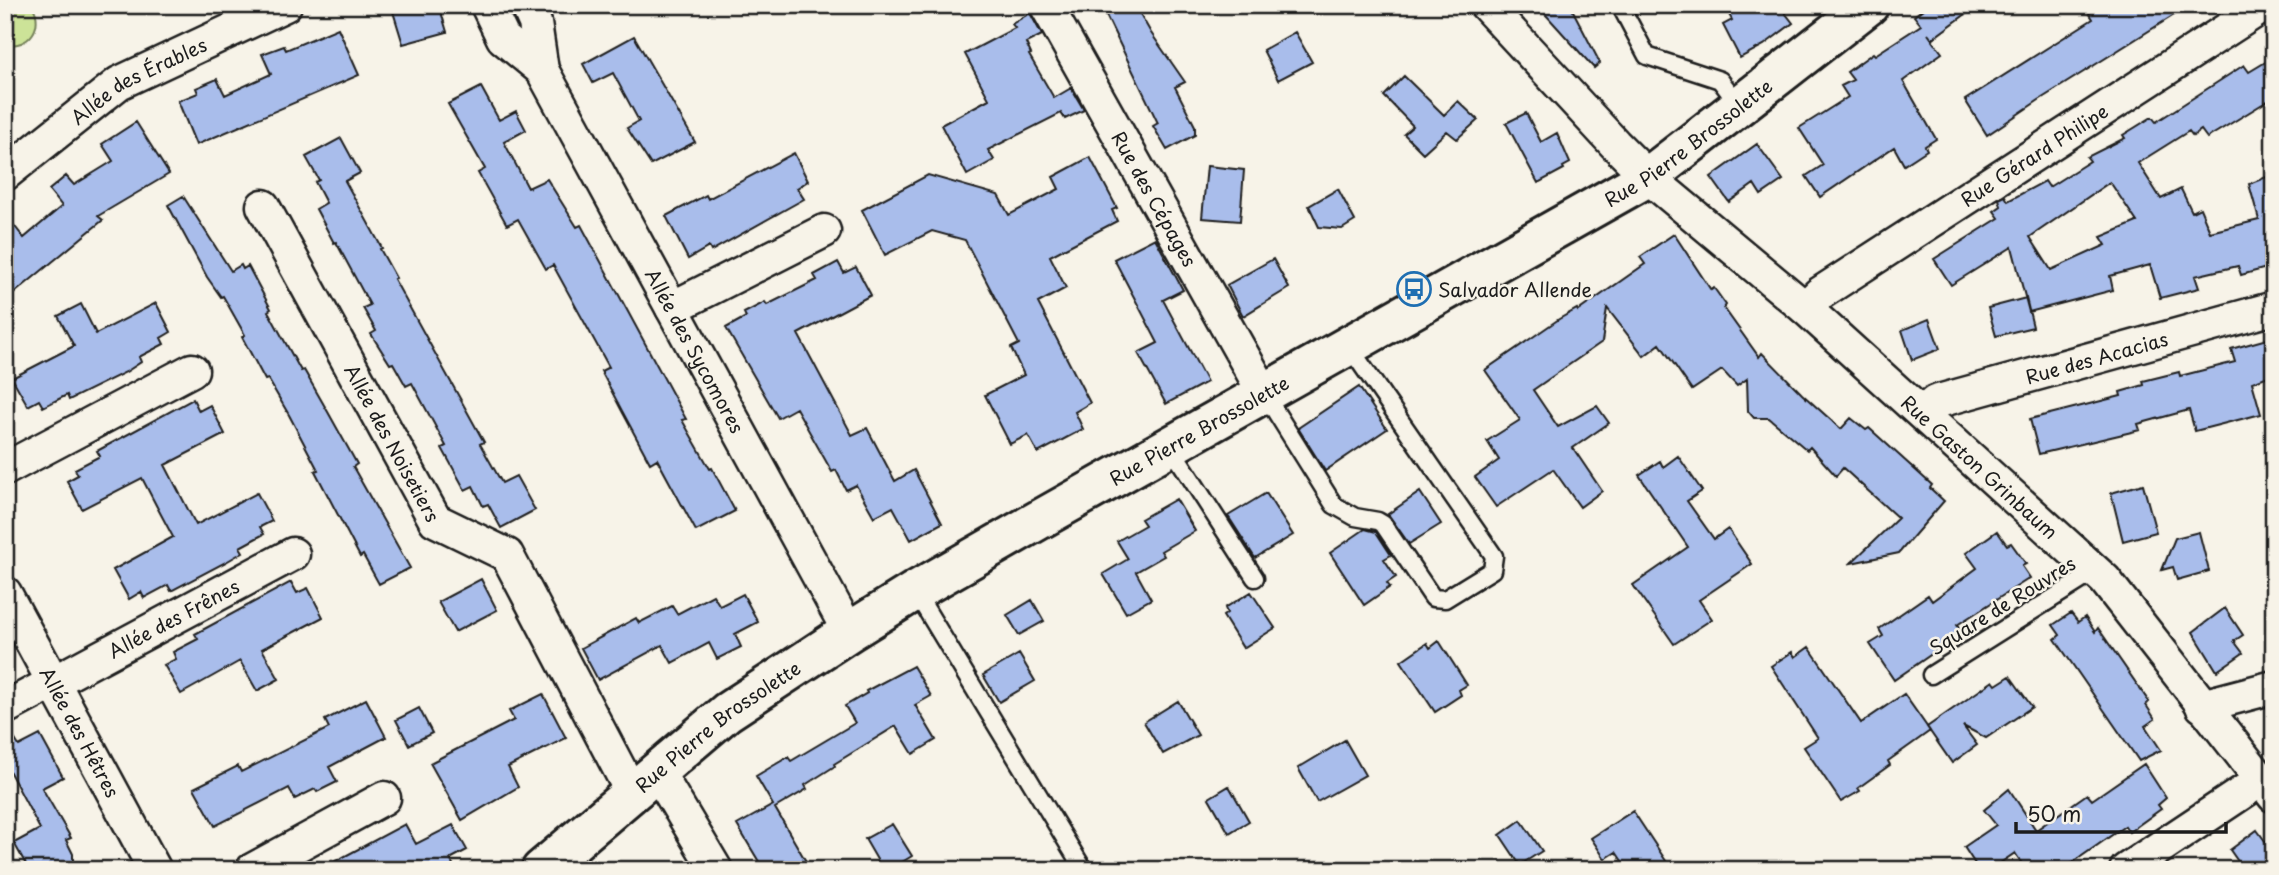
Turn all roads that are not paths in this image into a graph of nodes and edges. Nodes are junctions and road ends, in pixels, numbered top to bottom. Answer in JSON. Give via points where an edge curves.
{"nodes":[{"id":1,"x":285,"y":5,"type":"edge"},
{"id":2,"x":487,"y":5,"type":"edge"},
{"id":3,"x":527,"y":5,"type":"edge"},
{"id":4,"x":1046,"y":5,"type":"edge"},
{"id":5,"x":1486,"y":5,"type":"edge"},
{"id":6,"x":1620,"y":5,"type":"edge"},
{"id":7,"x":1869,"y":5,"type":"edge"},
{"id":8,"x":2265,"y":5,"type":"edge"},
{"id":9,"x":542,"y":70,"type":"junction"},
{"id":10,"x":1740,"y":106,"type":"junction"},
{"id":11,"x":5,"y":174,"type":"edge"},
{"id":12,"x":1648,"y":177,"type":"junction"},
{"id":13,"x":262,"y":206,"type":"dead end"},
{"id":14,"x":824,"y":231,"type":"dead end"},
{"id":15,"x":672,"y":308,"type":"junction"},
{"id":16,"x":1805,"y":308,"type":"junction"},
{"id":17,"x":2274,"y":308,"type":"edge"},
{"id":18,"x":1348,"y":345,"type":"junction"},
{"id":19,"x":192,"y":370,"type":"dead end"},
{"id":20,"x":1264,"y":393,"type":"junction"},
{"id":21,"x":1923,"y":413,"type":"junction"},
{"id":22,"x":1170,"y":446,"type":"junction"},
{"id":23,"x":5,"y":469,"type":"edge"},
{"id":24,"x":293,"y":554,"type":"dead end"},
{"id":25,"x":2096,"y":571,"type":"junction"},
{"id":26,"x":1255,"y":578,"type":"dead end"},
{"id":27,"x":915,"y":591,"type":"junction"},
{"id":28,"x":5,"y":593,"type":"edge"},
{"id":29,"x":849,"y":632,"type":"junction"},
{"id":30,"x":1931,"y":675,"type":"dead end"},
{"id":31,"x":53,"y":683,"type":"junction"},
{"id":32,"x":2274,"y":687,"type":"edge"},
{"id":33,"x":2202,"y":706,"type":"junction"},
{"id":34,"x":5,"y":708,"type":"edge"},
{"id":35,"x":644,"y":782,"type":"junction"},
{"id":36,"x":2267,"y":788,"type":"edge"},
{"id":37,"x":384,"y":797,"type":"dead end"},
{"id":38,"x":155,"y":870,"type":"edge"},
{"id":39,"x":252,"y":870,"type":"edge"},
{"id":40,"x":541,"y":870,"type":"edge"},
{"id":41,"x":716,"y":870,"type":"edge"},
{"id":42,"x":1084,"y":870,"type":"edge"},
{"id":43,"x":2126,"y":870,"type":"edge"}],
"edges":[{"from":1,"to":11,"type":"street","name":"Allée des Érables","via":[[119,83]]},
{"from":2,"to":9,"type":"street","name":"Allée des Sycomores","via":[[503,38]]},
{"from":3,"to":9,"type":"street","name":"Allée des Sycomores","via":[[535,23]]},
{"from":4,"to":20,"type":"street","name":"Rue des Cépages"},
{"from":5,"to":12,"type":"street","name":"Rue Gaston Grinbaum"},
{"from":6,"to":10,"type":"lane","via":[[1647,56],[1720,80]]},
{"from":7,"to":10,"type":"street","name":"Rue Pierre Brossolette"},
{"from":8,"to":16,"type":"street","name":"Rue Gérard Philipe"},
{"from":9,"to":15,"type":"street","name":"Allée des Sycomores"},
{"from":10,"to":12,"type":"street","name":"Rue Pierre Brossolette"},
{"from":12,"to":16,"type":"street","name":"Rue Gaston Grinbaum"},
{"from":12,"to":18,"type":"street","name":"Rue Pierre Brossolette"},
{"from":13,"to":35,"type":"street","name":"Allée des Noisetiers","via":[[435,520],[507,555]]},
{"from":14,"to":15,"type":"street"},
{"from":15,"to":29,"type":"street","name":"Allée des Sycomores"},
{"from":16,"to":21,"type":"street","name":"Rue Gaston Grinbaum"},
{"from":17,"to":21,"type":"street","name":"Rue des Acacias","via":[[1935,402]]},
{"from":18,"to":20,"type":"street","name":"Rue Pierre Brossolette"},
{"from":18,"to":20,"type":"lane","via":[[1494,556],[1492,570],[1445,599],[1433,598],[1383,524],[1355,517],[1334,505]]},
{"from":19,"to":23,"type":"street"},
{"from":20,"to":22,"type":"street","name":"Rue Pierre Brossolette"},
{"from":21,"to":25,"type":"street","name":"Rue Gaston Grinbaum"},
{"from":22,"to":26,"type":"lane"},
{"from":22,"to":27,"type":"street","name":"Rue Pierre Brossolette"},
{"from":24,"to":31,"type":"street","name":"Allée des Frênes"},
{"from":25,"to":30,"type":"lane","name":"Square de Rouvres"},
{"from":25,"to":33,"type":"street","name":"Rue Gaston Grinbaum"},
{"from":27,"to":29,"type":"street","name":"Rue Pierre Brossolette"},
{"from":27,"to":42,"type":"lane"},
{"from":28,"to":31,"type":"street","name":"Allée des Hêtres"},
{"from":29,"to":35,"type":"street","name":"Rue Pierre Brossolette","via":[[727,712]]},
{"from":31,"to":34,"type":"street","name":"Allée des Frênes"},
{"from":31,"to":38,"type":"street","name":"Allée des Hêtres"},
{"from":32,"to":33,"type":"street"},
{"from":33,"to":36,"type":"street","name":"Rue Gaston Grinbaum"},
{"from":35,"to":40,"type":"street","name":"Rue Pierre Brossolette"},
{"from":35,"to":41,"type":"street","name":"Allée des Noisetiers"},
{"from":36,"to":43,"type":"street"},
{"from":37,"to":39,"type":"street"}]}
